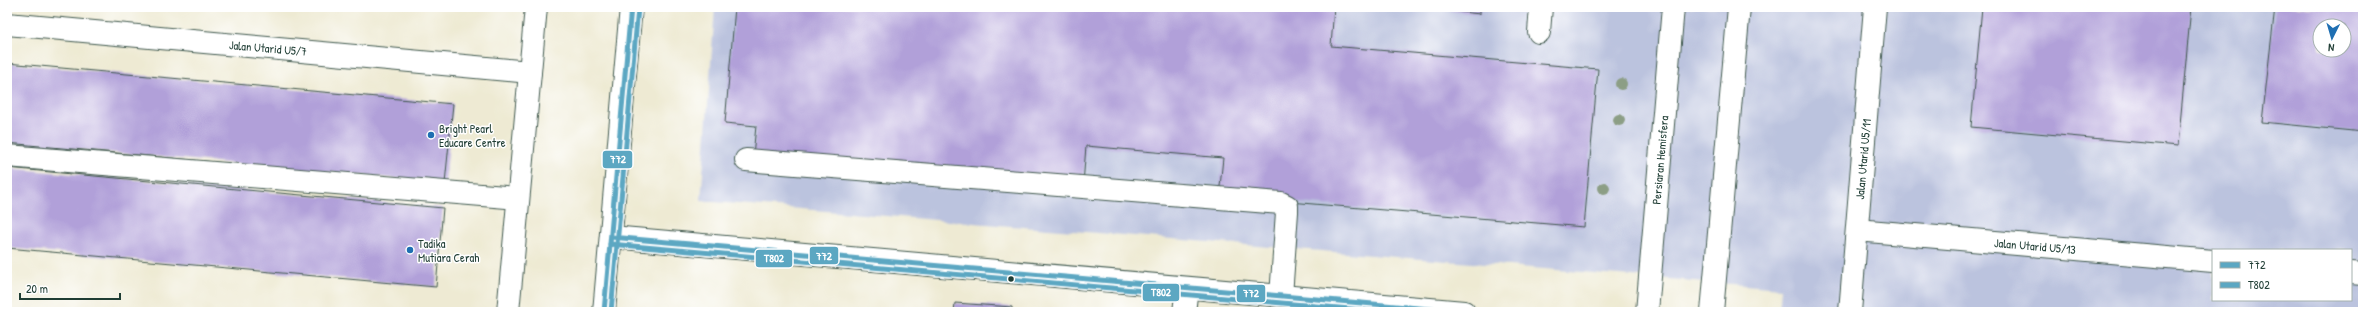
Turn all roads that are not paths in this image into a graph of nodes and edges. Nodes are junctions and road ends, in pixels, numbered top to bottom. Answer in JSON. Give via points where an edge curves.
{"nodes":[{"id":1,"x":536,"y":7,"type":"edge"},
{"id":2,"x":631,"y":7,"type":"edge"},
{"id":3,"x":1541,"y":7,"type":"edge"},
{"id":4,"x":1673,"y":7,"type":"edge"},
{"id":5,"x":1739,"y":7,"type":"edge"},
{"id":6,"x":1875,"y":7,"type":"edge"},
{"id":7,"x":7,"y":24,"type":"edge"},
{"id":8,"x":1539,"y":32,"type":"dead end"},
{"id":9,"x":530,"y":72,"type":"junction"},
{"id":10,"x":7,"y":156,"type":"edge"},
{"id":11,"x":746,"y":160,"type":"dead end"},
{"id":12,"x":518,"y":198,"type":"junction"},
{"id":13,"x":1857,"y":230,"type":"junction"},
{"id":14,"x":611,"y":237,"type":"junction"},
{"id":15,"x":2212,"y":261,"type":"edge"},
{"id":16,"x":2352,"y":273,"type":"edge"},
{"id":17,"x":2363,"y":274,"type":"edge"},
{"id":18,"x":1187,"y":288,"type":"junction"},
{"id":19,"x":1281,"y":296,"type":"junction"},
{"id":20,"x":508,"y":312,"type":"edge"},
{"id":21,"x":604,"y":312,"type":"edge"},
{"id":22,"x":1184,"y":312,"type":"edge"},
{"id":23,"x":1464,"y":312,"type":"edge"},
{"id":24,"x":1647,"y":312,"type":"edge"},
{"id":25,"x":1712,"y":312,"type":"edge"},
{"id":26,"x":1850,"y":312,"type":"edge"}],
"edges":[{"from":1,"to":9,"type":"street"},
{"from":2,"to":14,"type":"street"},
{"from":3,"to":8,"type":"street"},
{"from":4,"to":24,"type":"street","name":"Persiaran Hemisfera"},
{"from":5,"to":25,"type":"street"},
{"from":6,"to":13,"type":"street","name":"Jalan Utarid U5/11"},
{"from":7,"to":9,"type":"street","name":"Jalan Utarid U5/7"},
{"from":9,"to":12,"type":"street"},
{"from":10,"to":12,"type":"street"},
{"from":11,"to":19,"type":"street","via":[[1281,203],[1287,206],[1287,212]]},
{"from":12,"to":20,"type":"street"},
{"from":13,"to":15,"type":"street","name":"Jalan Utarid U5/13"},
{"from":13,"to":26,"type":"street","name":"Jalan Utarid U5/11"},
{"from":14,"to":18,"type":"street"},
{"from":14,"to":21,"type":"street"},
{"from":16,"to":17,"type":"street"},
{"from":18,"to":19,"type":"street"},
{"from":18,"to":22,"type":"street"},
{"from":19,"to":23,"type":"street"}]}
